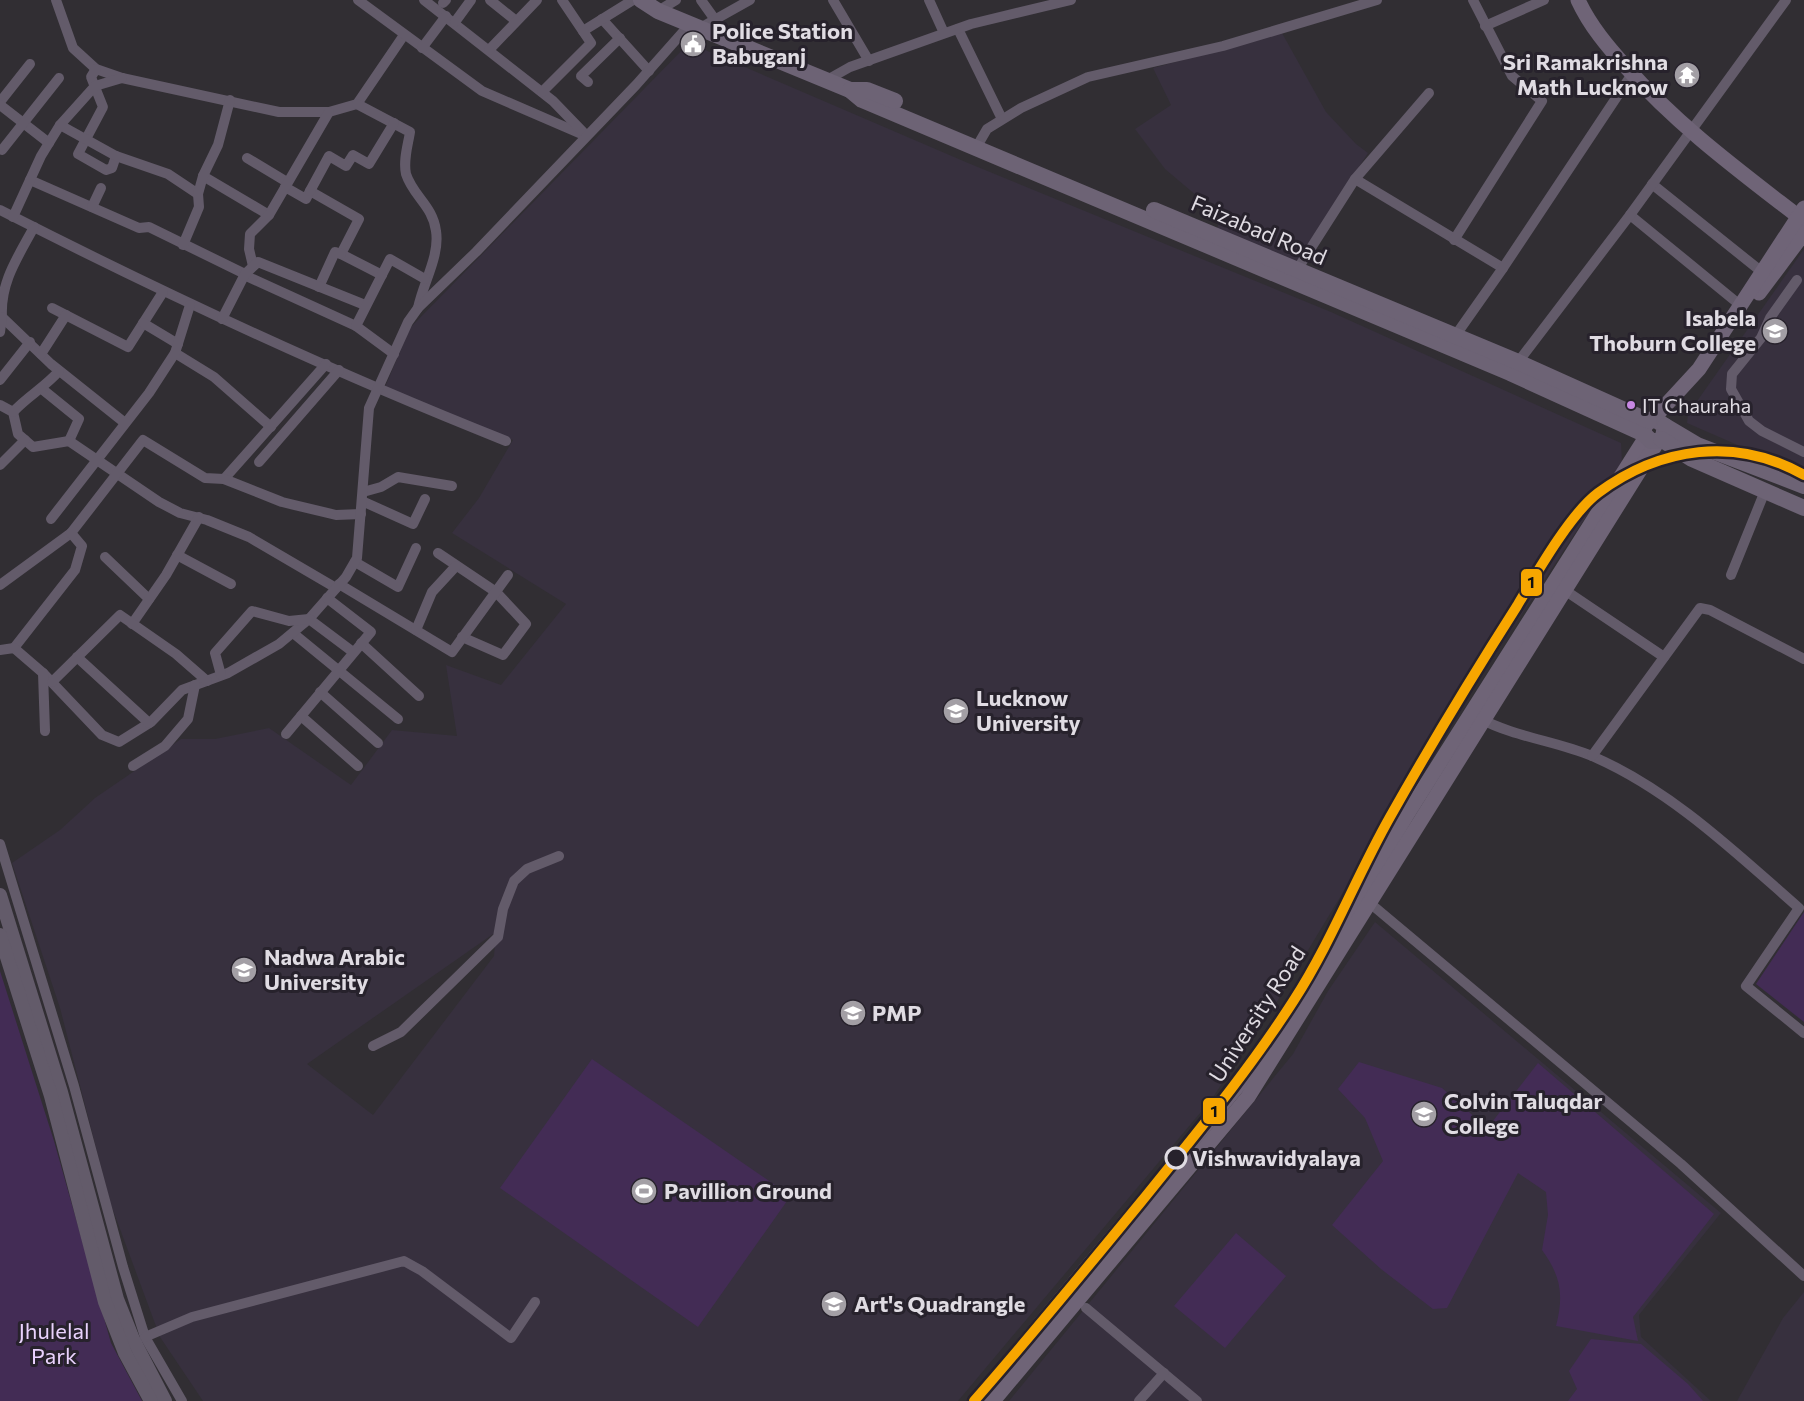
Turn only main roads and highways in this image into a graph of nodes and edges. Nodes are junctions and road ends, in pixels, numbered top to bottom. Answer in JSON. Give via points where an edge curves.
{"nodes":[{"id":1,"x":641,"y":0,"type":"edge"},
{"id":2,"x":1578,"y":0,"type":"edge"},
{"id":3,"x":1802,"y":215,"type":"edge"},
{"id":4,"x":1804,"y":233,"type":"edge"},
{"id":5,"x":1655,"y":430,"type":"junction"},
{"id":6,"x":1804,"y":486,"type":"edge"},
{"id":7,"x":1804,"y":508,"type":"edge"},
{"id":8,"x":1478,"y":717,"type":"junction"},
{"id":9,"x":1364,"y":898,"type":"junction"},
{"id":10,"x":976,"y":1401,"type":"edge"},
{"id":11,"x":993,"y":1401,"type":"edge"}],
"edges":[{"from":1,"to":5,"type":"main road","name":"Faizabad Road","via":[[658,11],[850,90],[862,100],[979,143]]},
{"from":2,"to":3,"type":"main road","via":[[1604,42],[1690,131]]},
{"from":3,"to":5,"type":"main road"},
{"from":4,"to":5,"type":"main road"},
{"from":5,"to":6,"type":"main road","name":"Faizabad Road"},
{"from":5,"to":7,"type":"main road","name":"Faizabad Road","via":[[1692,459]]},
{"from":5,"to":8,"type":"main road","name":"University Road"},
{"from":5,"to":8,"type":"main road","name":"University Road","via":[[1566,591]]},
{"from":8,"to":9,"type":"main road","name":"University Road"},
{"from":9,"to":10,"type":"main road","name":"University Road","via":[[1243,1081]]},
{"from":9,"to":11,"type":"main road","name":"University Road","via":[[1248,1097]]}]}
